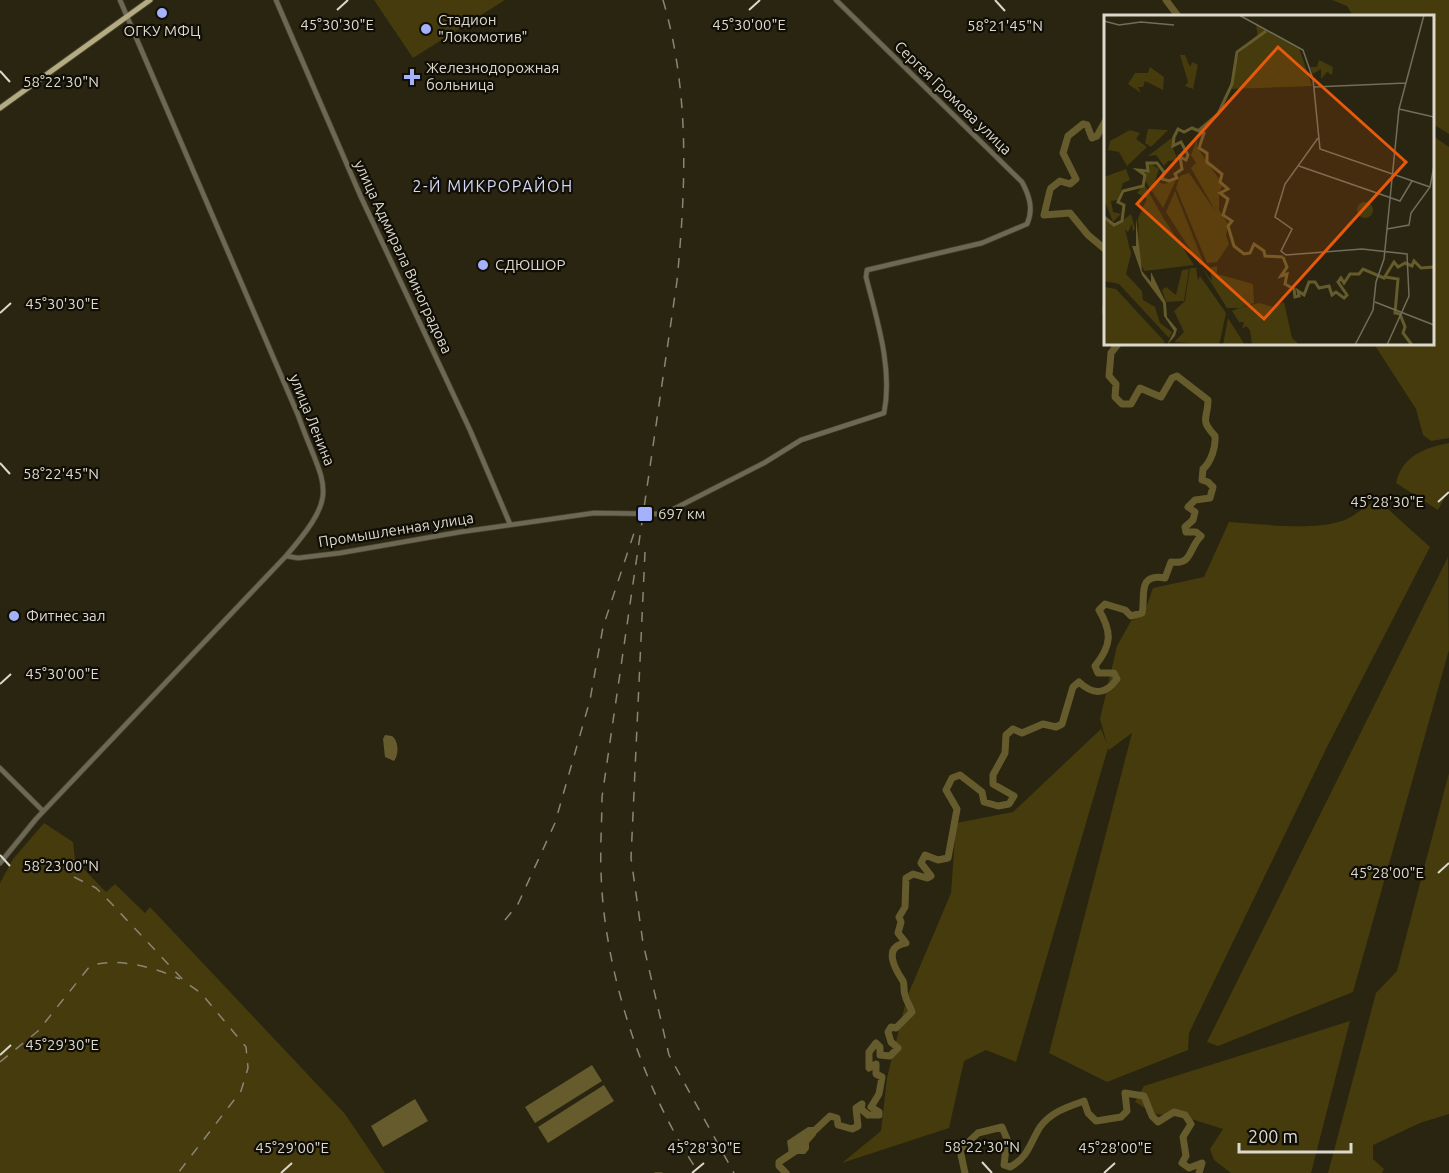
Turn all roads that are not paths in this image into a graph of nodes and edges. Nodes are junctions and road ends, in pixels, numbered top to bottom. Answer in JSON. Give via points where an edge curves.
{"nodes":[{"id":1,"x":120,"y":0,"type":"edge"},
{"id":2,"x":150,"y":0,"type":"edge"},
{"id":3,"x":276,"y":0,"type":"edge"},
{"id":4,"x":837,"y":0,"type":"edge"},
{"id":5,"x":127,"y":16,"type":"junction"},
{"id":6,"x":0,"y":108,"type":"edge"},
{"id":7,"x":884,"y":413,"type":"joint"},
{"id":8,"x":510,"y":524,"type":"junction"},
{"id":9,"x":286,"y":556,"type":"junction"},
{"id":10,"x":0,"y":768,"type":"edge"},
{"id":11,"x":43,"y":811,"type":"junction"},
{"id":12,"x":0,"y":863,"type":"edge"}],
"edges":[{"from":1,"to":5,"type":"street","name":"улица Ленина"},
{"from":2,"to":5,"type":"main road"},
{"from":3,"to":8,"type":"street","name":"улица Адмирала Виноградова"},
{"from":4,"to":7,"type":"street","name":"Сергея Громова улица","via":[[1022,182],[1029,194],[1031,216],[1027,224],[982,243],[867,270],[885,365],[888,394]]},
{"from":5,"to":6,"type":"main road"},
{"from":5,"to":9,"type":"street","name":"улица Ленина","via":[[321,472],[325,496],[319,515]]},
{"from":7,"to":8,"type":"street","name":"Промышленная улица","via":[[801,441],[668,512],[594,513]]},
{"from":8,"to":9,"type":"street","name":"Промышленная улица","via":[[340,553]]},
{"from":9,"to":11,"type":"street","name":"улица Ленина"},
{"from":10,"to":11,"type":"street"},
{"from":11,"to":12,"type":"street","name":"улица Ленина"}]}
